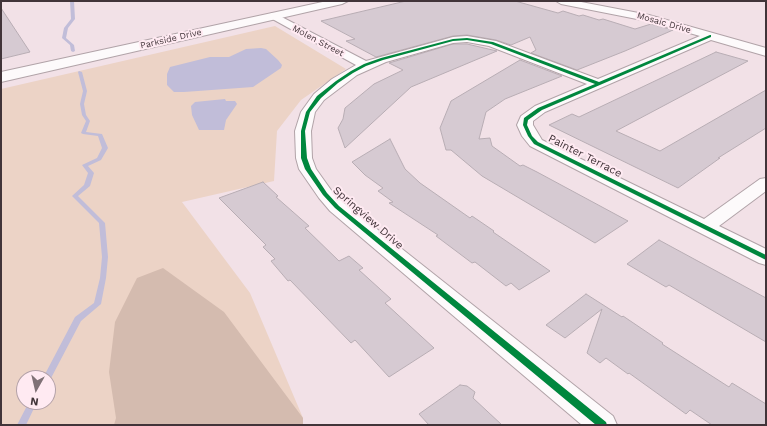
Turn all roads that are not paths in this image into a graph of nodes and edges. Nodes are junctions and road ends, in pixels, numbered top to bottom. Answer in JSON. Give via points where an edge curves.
{"nodes":[{"id":1,"x":342,"y":1,"type":"edge"},
{"id":2,"x":561,"y":1,"type":"edge"},
{"id":3,"x":272,"y":16,"type":"junction"},
{"id":4,"x":710,"y":36,"type":"junction"},
{"id":5,"x":766,"y":52,"type":"edge"},
{"id":6,"x":365,"y":65,"type":"junction"},
{"id":7,"x":1,"y":77,"type":"edge"},
{"id":8,"x":599,"y":84,"type":"junction"},
{"id":9,"x":766,"y":183,"type":"edge"},
{"id":10,"x":705,"y":227,"type":"junction"},
{"id":11,"x":766,"y":258,"type":"edge"},
{"id":12,"x":603,"y":425,"type":"edge"}],
"edges":[{"from":1,"to":3,"type":"main road","name":"Parkside Drive"},
{"from":2,"to":4,"type":"street","name":"Mosaic Drive","via":[[632,14]]},
{"from":3,"to":6,"type":"street","name":"Molen Street"},
{"from":3,"to":7,"type":"main road","name":"Parkside Drive"},
{"from":4,"to":5,"type":"street","name":"Mosaic Drive"},
{"from":4,"to":8,"type":"street","name":"Painter Terrace"},
{"from":6,"to":8,"type":"street","name":"Springview Drive","via":[[429,45],[467,39],[492,43]]},
{"from":6,"to":12,"type":"street","name":"Springview Drive","via":[[325,91],[304,121],[304,158],[314,180],[336,207]]},
{"from":8,"to":10,"type":"street","name":"Painter Terrace","via":[[533,113],[526,119],[525,125],[530,136],[536,143]]},
{"from":9,"to":10,"type":"street"},
{"from":10,"to":11,"type":"street","name":"Painter Terrace"}]}
